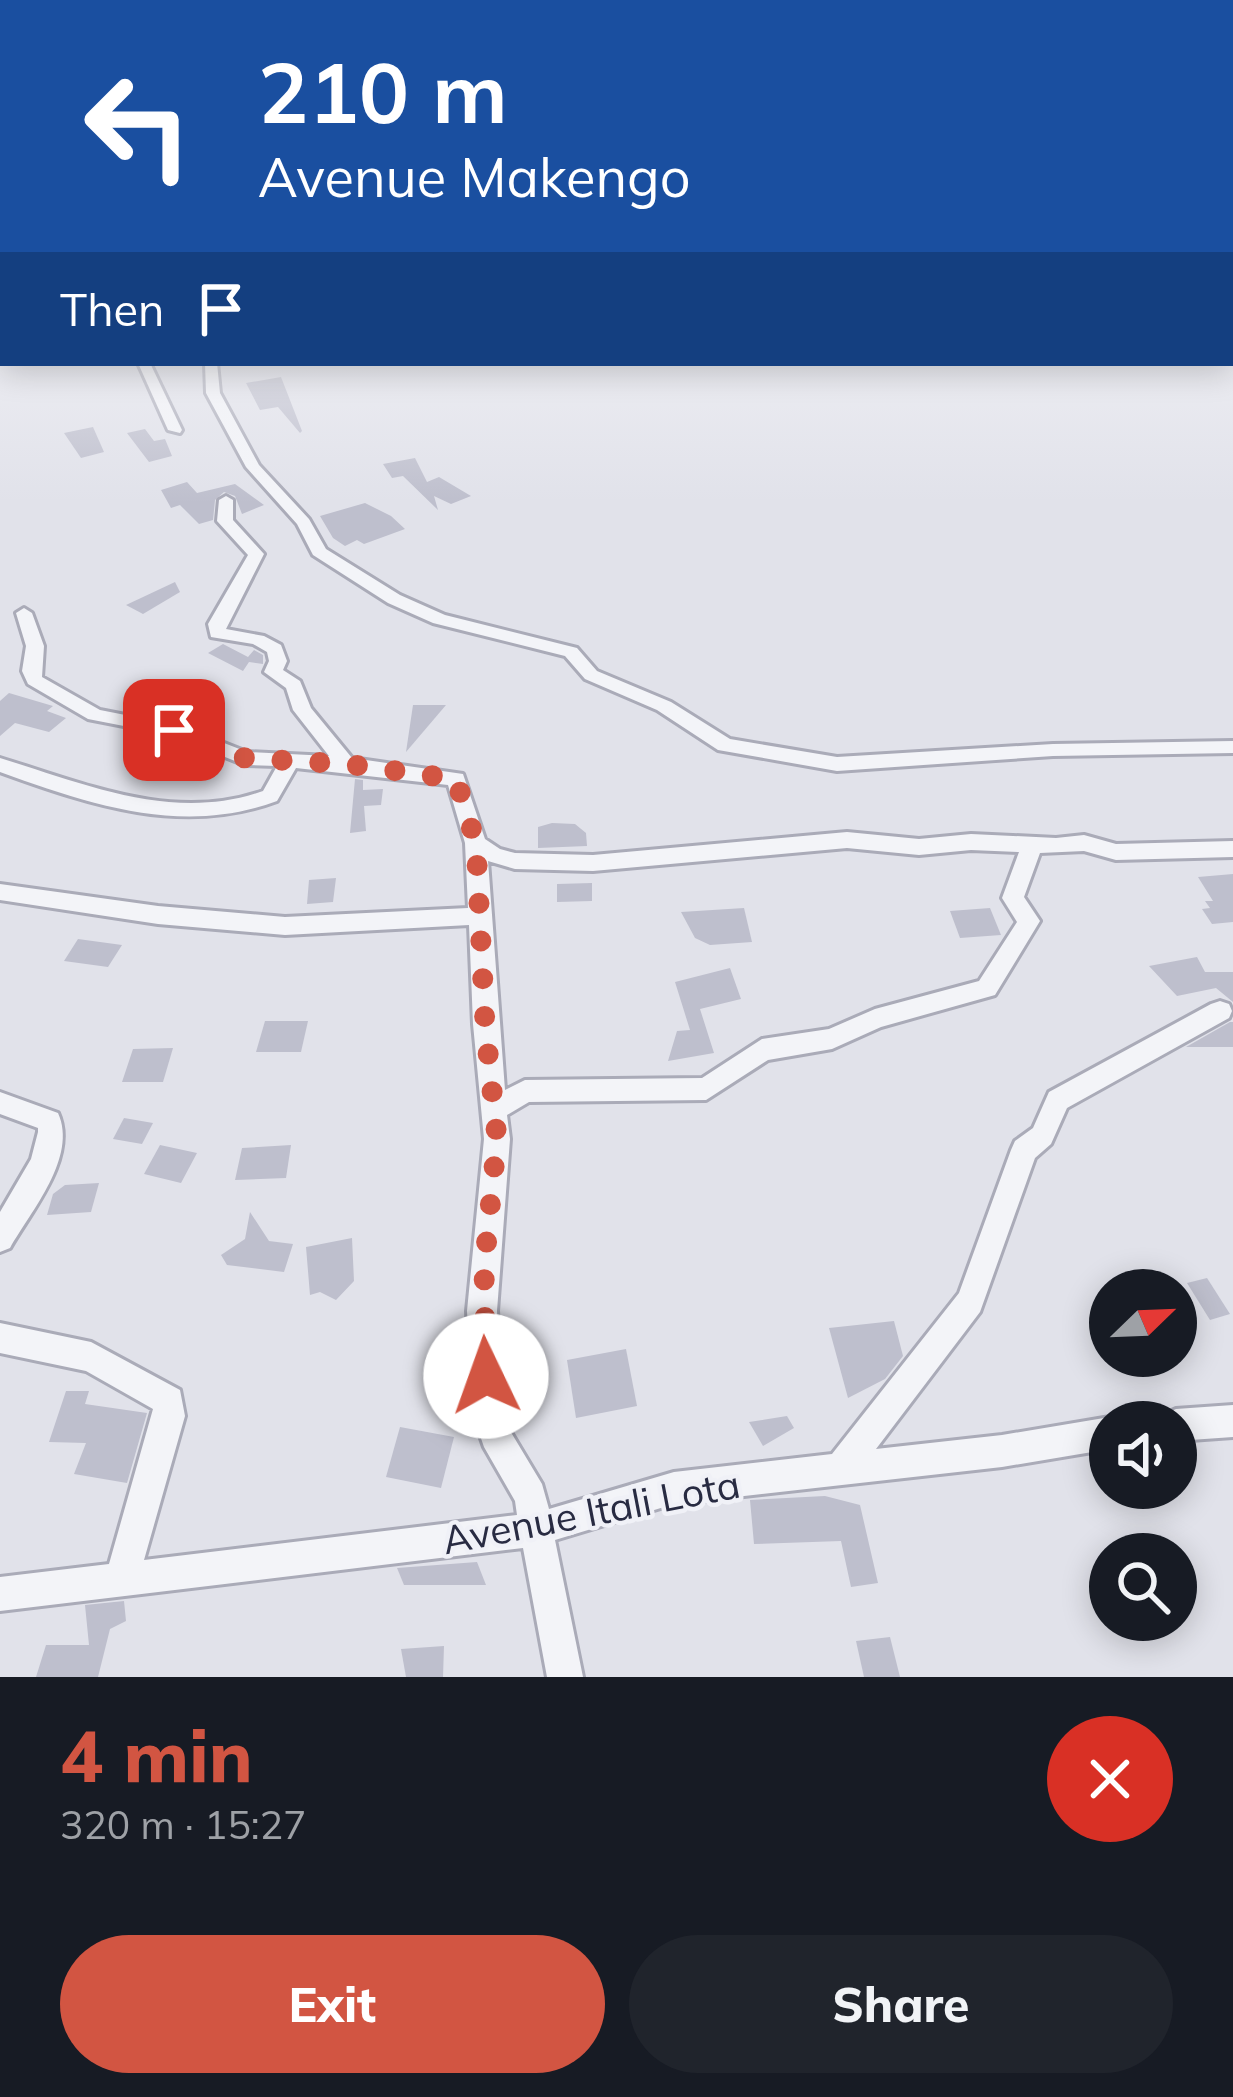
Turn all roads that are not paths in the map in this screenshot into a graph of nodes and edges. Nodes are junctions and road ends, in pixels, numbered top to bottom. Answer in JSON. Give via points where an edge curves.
{"nodes":[{"id":1,"x":145,"y":366,"type":"edge"},
{"id":2,"x":212,"y":366,"type":"edge"},
{"id":3,"x":175,"y":430,"type":"dead end"},
{"id":4,"x":226,"y":500,"type":"dead end"},
{"id":5,"x":24,"y":614,"type":"dead end"},
{"id":6,"x":1233,"y":747,"type":"edge"},
{"id":7,"x":289,"y":762,"type":"junction"},
{"id":8,"x":346,"y":764,"type":"junction"},
{"id":9,"x":0,"y":765,"type":"edge"},
{"id":10,"x":476,"y":843,"type":"junction"},
{"id":11,"x":1033,"y":846,"type":"junction"},
{"id":12,"x":1233,"y":848,"type":"edge"},
{"id":13,"x":0,"y":892,"type":"edge"},
{"id":14,"x":478,"y":916,"type":"junction"},
{"id":15,"x":1220,"y":1011,"type":"dead end"},
{"id":16,"x":0,"y":1103,"type":"edge"},
{"id":17,"x":495,"y":1109,"type":"junction"},
{"id":18,"x":0,"y":1238,"type":"edge"},
{"id":19,"x":0,"y":1338,"type":"edge"},
{"id":20,"x":1233,"y":1421,"type":"edge"},
{"id":21,"x":1197,"y":1424,"type":"edge"},
{"id":22,"x":1089,"y":1436,"type":"edge"},
{"id":23,"x":842,"y":1467,"type":"junction"},
{"id":24,"x":535,"y":1530,"type":"junction"},
{"id":25,"x":121,"y":1582,"type":"junction"},
{"id":26,"x":0,"y":1594,"type":"edge"},
{"id":27,"x":565,"y":1677,"type":"edge"}],
"edges":[{"from":1,"to":3,"type":"street"},
{"from":2,"to":6,"type":"street","via":[[213,393],[254,466],[304,522],[319,552],[439,620],[571,652],[591,676],[664,706],[725,745],[826,764]]},
{"from":4,"to":8,"type":"street","via":[[225,521],[256,554],[217,632],[275,650],[273,672],[294,685],[302,710]]},
{"from":5,"to":7,"type":"street","via":[[36,653],[32,675],[42,688],[95,715],[174,730],[245,758]]},
{"from":7,"to":8,"type":"street"},
{"from":7,"to":9,"type":"street","via":[[270,796],[205,808],[76,794]]},
{"from":8,"to":10,"type":"street","via":[[454,778]]},
{"from":10,"to":11,"type":"street","via":[[515,861],[593,863],[848,840]]},
{"from":10,"to":14,"type":"street"},
{"from":11,"to":12,"type":"street"},
{"from":11,"to":17,"type":"street","via":[[1013,898],[1029,921],[984,989],[832,1039],[762,1050],[706,1089],[525,1091]]},
{"from":13,"to":14,"type":"street","via":[[285,926]]},
{"from":14,"to":17,"type":"street"},
{"from":15,"to":23,"type":"street","via":[[1058,1100],[1042,1136],[1024,1150],[970,1302]]},
{"from":16,"to":18,"type":"street","via":[[49,1120],[54,1133]]},
{"from":17,"to":24,"type":"street","via":[[482,1311],[488,1412],[530,1496]]},
{"from":19,"to":25,"type":"street","via":[[91,1357],[169,1401]]},
{"from":20,"to":21,"type":"street"},
{"from":22,"to":23,"type":"street","name":"Avenue Itali Lota"},
{"from":23,"to":24,"type":"street","name":"Avenue Itali Lota","via":[[674,1488]]},
{"from":24,"to":25,"type":"street","name":"Avenue Itali Lota"},
{"from":24,"to":27,"type":"street"},
{"from":25,"to":26,"type":"street","name":"Avenue Itali Lota"}]}
